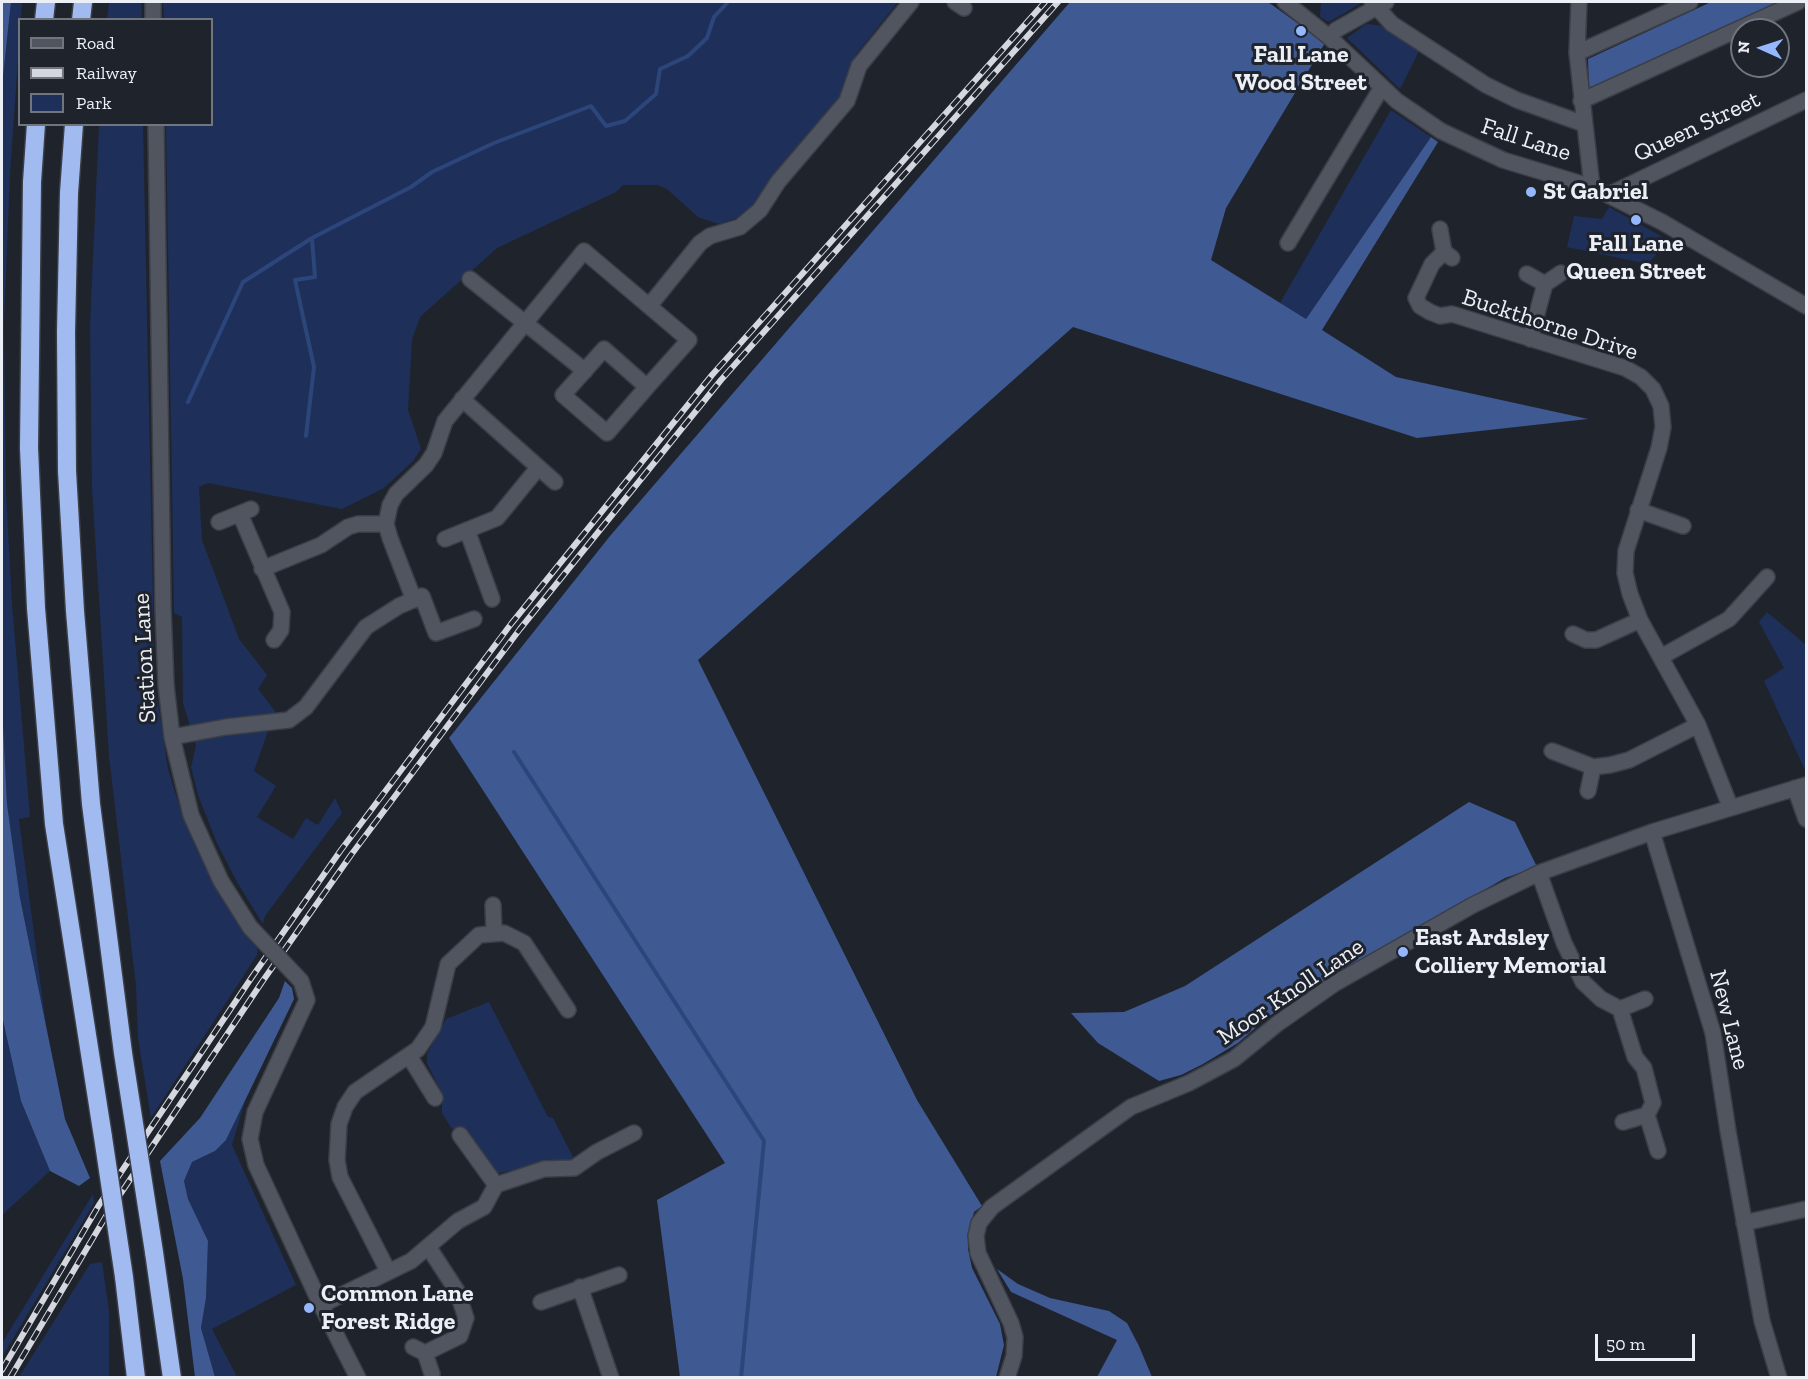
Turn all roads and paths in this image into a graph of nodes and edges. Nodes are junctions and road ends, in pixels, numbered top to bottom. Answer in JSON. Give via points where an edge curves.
{"nodes":[{"id":1,"x":46,"y":2,"type":"edge"},
{"id":2,"x":83,"y":2,"type":"edge"},
{"id":3,"x":153,"y":2,"type":"edge"},
{"id":4,"x":911,"y":2,"type":"edge"},
{"id":5,"x":1286,"y":2,"type":"edge"},
{"id":6,"x":1579,"y":2,"type":"edge"},
{"id":7,"x":1690,"y":2,"type":"edge"},
{"id":8,"x":1798,"y":2,"type":"edge"},
{"id":9,"x":1378,"y":4,"type":"edge"},
{"id":10,"x":44,"y":18,"type":"edge"},
{"id":11,"x":81,"y":18,"type":"edge"},
{"id":12,"x":153,"y":18,"type":"edge"},
{"id":13,"x":1329,"y":37,"type":"junction"},
{"id":14,"x":1576,"y":53,"type":"junction"},
{"id":15,"x":1382,"y":87,"type":"junction"},
{"id":16,"x":1806,"y":100,"type":"edge"},
{"id":17,"x":1581,"y":101,"type":"junction"},
{"id":18,"x":1584,"y":124,"type":"junction"},
{"id":19,"x":36,"y":126,"type":"edge"},
{"id":20,"x":74,"y":126,"type":"edge"},
{"id":21,"x":156,"y":126,"type":"edge"},
{"id":22,"x":1592,"y":187,"type":"junction"},
{"id":23,"x":1608,"y":195,"type":"junction"},
{"id":24,"x":1440,"y":229,"type":"dead end"},
{"id":25,"x":1288,"y":243,"type":"dead end"},
{"id":26,"x":1561,"y":273,"type":"dead end"},
{"id":27,"x":1527,"y":274,"type":"dead end"},
{"id":28,"x":470,"y":279,"type":"dead end"},
{"id":29,"x":1545,"y":284,"type":"junction"},
{"id":30,"x":650,"y":305,"type":"junction"},
{"id":31,"x":1806,"y":306,"type":"edge"},
{"id":32,"x":525,"y":324,"type":"junction"},
{"id":33,"x":1530,"y":339,"type":"junction"},
{"id":34,"x":585,"y":371,"type":"junction"},
{"id":35,"x":647,"y":387,"type":"junction"},
{"id":36,"x":462,"y":399,"type":"junction"},
{"id":37,"x":538,"y":468,"type":"junction"},
{"id":38,"x":555,"y":482,"type":"dead end"},
{"id":39,"x":1638,"y":510,"type":"junction"},
{"id":40,"x":219,"y":522,"type":"dead end"},
{"id":41,"x":386,"y":524,"type":"junction"},
{"id":42,"x":1683,"y":526,"type":"dead end"},
{"id":43,"x":467,"y":530,"type":"junction"},
{"id":44,"x":445,"y":539,"type":"dead end"},
{"id":45,"x":262,"y":569,"type":"junction"},
{"id":46,"x":1767,"y":577,"type":"dead end"},
{"id":47,"x":418,"y":598,"type":"junction"},
{"id":48,"x":492,"y":599,"type":"dead end"},
{"id":49,"x":474,"y":619,"type":"dead end"},
{"id":50,"x":1640,"y":620,"type":"junction"},
{"id":51,"x":1574,"y":634,"type":"dead end"},
{"id":52,"x":274,"y":641,"type":"dead end"},
{"id":53,"x":1661,"y":657,"type":"junction"},
{"id":54,"x":1698,"y":725,"type":"junction"},
{"id":55,"x":172,"y":737,"type":"junction"},
{"id":56,"x":1552,"y":751,"type":"dead end"},
{"id":57,"x":1593,"y":767,"type":"junction"},
{"id":58,"x":1801,"y":786,"type":"edge"},
{"id":59,"x":1587,"y":790,"type":"dead end"},
{"id":60,"x":1731,"y":806,"type":"junction"},
{"id":61,"x":1806,"y":819,"type":"edge"},
{"id":62,"x":1652,"y":832,"type":"junction"},
{"id":63,"x":1539,"y":873,"type":"junction"},
{"id":64,"x":493,"y":905,"type":"dead end"},
{"id":65,"x":494,"y":931,"type":"junction"},
{"id":66,"x":1645,"y":999,"type":"dead end"},
{"id":67,"x":1620,"y":1009,"type":"junction"},
{"id":68,"x":568,"y":1010,"type":"dead end"},
{"id":69,"x":409,"y":1056,"type":"junction"},
{"id":70,"x":435,"y":1098,"type":"dead end"},
{"id":71,"x":1647,"y":1115,"type":"junction"},
{"id":72,"x":1623,"y":1122,"type":"dead end"},
{"id":73,"x":634,"y":1133,"type":"dead end"},
{"id":74,"x":460,"y":1135,"type":"dead end"},
{"id":75,"x":1658,"y":1151,"type":"dead end"},
{"id":76,"x":496,"y":1185,"type":"junction"},
{"id":77,"x":1806,"y":1209,"type":"edge"},
{"id":78,"x":1744,"y":1223,"type":"junction"},
{"id":79,"x":429,"y":1248,"type":"junction"},
{"id":80,"x":388,"y":1271,"type":"junction"},
{"id":81,"x":619,"y":1275,"type":"dead end"},
{"id":82,"x":580,"y":1287,"type":"junction"},
{"id":83,"x":542,"y":1302,"type":"dead end"},
{"id":84,"x":321,"y":1305,"type":"junction"},
{"id":85,"x":432,"y":1374,"type":"dead end"},
{"id":86,"x":136,"y":1377,"type":"edge"},
{"id":87,"x":172,"y":1377,"type":"edge"},
{"id":88,"x":358,"y":1377,"type":"edge"},
{"id":89,"x":611,"y":1377,"type":"edge"},
{"id":90,"x":1007,"y":1377,"type":"edge"},
{"id":91,"x":1779,"y":1377,"type":"edge"}],
"edges":[{"from":1,"to":10,"type":"highway"},
{"from":2,"to":11,"type":"highway"},
{"from":3,"to":12,"type":"street"},
{"from":4,"to":30,"type":"street","via":[[859,66],[847,101],[778,182],[760,210],[740,227],[700,243]]},
{"from":5,"to":13,"type":"street","name":"Fall Lane"},
{"from":6,"to":14,"type":"street"},
{"from":7,"to":14,"type":"street"},
{"from":8,"to":17,"type":"street"},
{"from":9,"to":13,"type":"street"},
{"from":9,"to":18,"type":"street","via":[[1392,24],[1486,85]]},
{"from":13,"to":15,"type":"street","name":"Fall Lane"},
{"from":14,"to":17,"type":"street"},
{"from":15,"to":22,"type":"street","name":"Fall Lane","via":[[1441,131],[1468,145]]},
{"from":15,"to":25,"type":"street"},
{"from":16,"to":23,"type":"street","name":"Queen Street"},
{"from":17,"to":18,"type":"street"},
{"from":18,"to":22,"type":"street"},
{"from":19,"to":86,"type":"highway","bridge":true,"via":[[28,436],[36,608],[54,824]]},
{"from":20,"to":87,"type":"highway","bridge":true,"via":[[66,344],[67,471],[75,611],[91,804],[123,1053]]},
{"from":21,"to":55,"type":"street","name":"Station Lane","via":[[163,596]]},
{"from":22,"to":23,"type":"street","name":"Fall Lane"},
{"from":23,"to":31,"type":"street","name":"Fall Lane"},
{"from":24,"to":33,"type":"street","name":"Buckthorne Drive","via":[[1448,255],[1432,264],[1408,298],[1440,316],[1452,314]]},
{"from":26,"to":29,"type":"street"},
{"from":27,"to":29,"type":"street"},
{"from":28,"to":32,"type":"street"},
{"from":29,"to":33,"type":"street"},
{"from":30,"to":32,"type":"street","via":[[584,251]]},
{"from":30,"to":35,"type":"street","via":[[689,340]]},
{"from":32,"to":34,"type":"street"},
{"from":32,"to":36,"type":"street"},
{"from":33,"to":39,"type":"street","name":"Buckthorne Drive","via":[[1625,368],[1653,389],[1661,406],[1663,427]]},
{"from":34,"to":35,"type":"street","via":[[604,349]]},
{"from":34,"to":35,"type":"street","via":[[563,395],[607,433]]},
{"from":36,"to":37,"type":"street"},
{"from":36,"to":41,"type":"street","via":[[445,421],[426,465],[396,494]]},
{"from":37,"to":38,"type":"street"},
{"from":37,"to":43,"type":"street","via":[[497,518]]},
{"from":39,"to":42,"type":"street"},
{"from":39,"to":50,"type":"street","name":"Buckthorne Drive","via":[[1626,551],[1625,573]]},
{"from":40,"to":45,"type":"street","via":[[245,511]]},
{"from":41,"to":45,"type":"street","via":[[348,527],[321,545]]},
{"from":41,"to":47,"type":"street"},
{"from":43,"to":44,"type":"street"},
{"from":43,"to":48,"type":"street"},
{"from":45,"to":52,"type":"street","via":[[282,612],[281,630]]},
{"from":46,"to":53,"type":"street","via":[[1751,608]]},
{"from":47,"to":49,"type":"street","via":[[436,633]]},
{"from":47,"to":55,"type":"street","via":[[366,627],[306,707],[289,720]]},
{"from":50,"to":51,"type":"street","via":[[1596,640]]},
{"from":50,"to":53,"type":"street","name":"Buckthorne Drive"},
{"from":53,"to":54,"type":"street","name":"Buckthorne Drive"},
{"from":54,"to":57,"type":"street","via":[[1629,760]]},
{"from":54,"to":60,"type":"street","name":"Buckthorne Drive"},
{"from":55,"to":84,"type":"street","name":"Station Lane","bridge":true,"via":[[191,815],[221,881],[250,927],[301,981],[307,1000],[255,1112],[250,1139],[256,1165]]},
{"from":56,"to":57,"type":"street"},
{"from":57,"to":59,"type":"street"},
{"from":58,"to":60,"type":"street","name":"Moor Knoll Lane"},
{"from":58,"to":61,"type":"street"},
{"from":60,"to":62,"type":"street","name":"Moor Knoll Lane"},
{"from":62,"to":63,"type":"street","name":"Moor Knoll Lane"},
{"from":62,"to":78,"type":"street","name":"New Lane","via":[[1713,1033]]},
{"from":63,"to":67,"type":"street","via":[[1563,943],[1583,982],[1601,999]]},
{"from":63,"to":90,"type":"street","name":"Moor Knoll Lane","via":[[1473,904],[1334,984],[1220,1067],[1131,1107],[992,1207],[979,1223],[976,1236],[978,1253],[1015,1337]]},
{"from":64,"to":65,"type":"street"},
{"from":65,"to":68,"type":"street","via":[[524,944]]},
{"from":65,"to":69,"type":"street","via":[[479,935],[448,964],[433,1027]]},
{"from":66,"to":67,"type":"street"},
{"from":67,"to":71,"type":"street","via":[[1651,1094],[1653,1103]]},
{"from":69,"to":70,"type":"street"},
{"from":69,"to":80,"type":"street","via":[[355,1092],[345,1107],[337,1142],[340,1177]]},
{"from":71,"to":72,"type":"street"},
{"from":71,"to":75,"type":"street"},
{"from":73,"to":76,"type":"street","via":[[574,1168],[544,1169]]},
{"from":74,"to":76,"type":"street"},
{"from":76,"to":79,"type":"street","via":[[484,1206],[458,1221]]},
{"from":77,"to":78,"type":"street"},
{"from":78,"to":91,"type":"street","name":"New Lane","via":[[1762,1321]]},
{"from":79,"to":80,"type":"street"},
{"from":79,"to":85,"type":"street","via":[[457,1291],[466,1318],[460,1336],[419,1350]]},
{"from":80,"to":84,"type":"street"},
{"from":81,"to":82,"type":"street"},
{"from":82,"to":83,"type":"street"},
{"from":82,"to":89,"type":"street"},
{"from":84,"to":88,"type":"street"}]}
